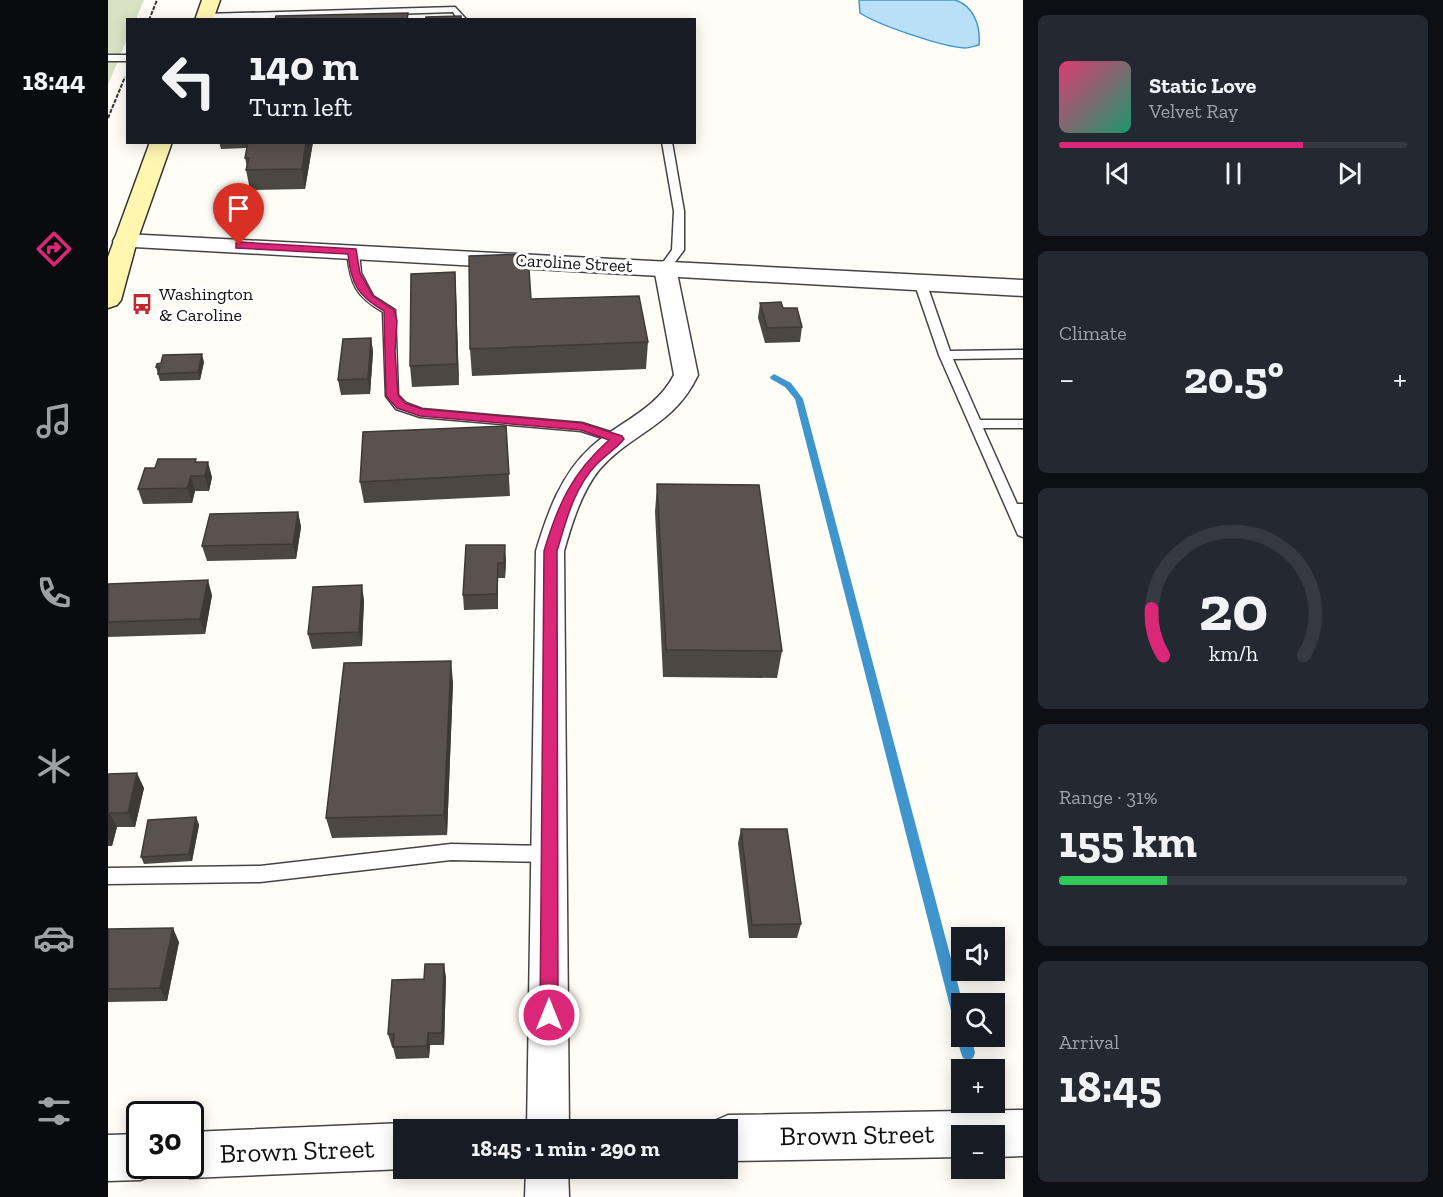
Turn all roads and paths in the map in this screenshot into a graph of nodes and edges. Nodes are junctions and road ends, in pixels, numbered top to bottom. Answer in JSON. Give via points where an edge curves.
{"nodes":[{"id":1,"x":157,"y":0,"type":"edge"},
{"id":2,"x":454,"y":5,"type":"edge"},
{"id":3,"x":207,"y":12,"type":"edge"},
{"id":4,"x":150,"y":18,"type":"edge"},
{"id":5,"x":462,"y":18,"type":"edge"},
{"id":6,"x":108,"y":58,"type":"edge"},
{"id":7,"x":126,"y":58,"type":"edge"},
{"id":8,"x":126,"y":76,"type":"edge"},
{"id":9,"x":108,"y":118,"type":"edge"},
{"id":10,"x":160,"y":144,"type":"edge"},
{"id":11,"x":668,"y":144,"type":"edge"},
{"id":12,"x":125,"y":241,"type":"junction"},
{"id":13,"x":353,"y":251,"type":"junction"},
{"id":14,"x":665,"y":268,"type":"junction"},
{"id":15,"x":108,"y":273,"type":"edge"},
{"id":16,"x":920,"y":282,"type":"junction"},
{"id":17,"x":1023,"y":288,"type":"edge"},
{"id":18,"x":108,"y":300,"type":"edge"},
{"id":19,"x":1023,"y":354,"type":"edge"},
{"id":20,"x":945,"y":355,"type":"junction"},
{"id":21,"x":976,"y":424,"type":"junction"},
{"id":22,"x":1023,"y":424,"type":"edge"},
{"id":23,"x":618,"y":439,"type":"junction"},
{"id":24,"x":1017,"y":509,"type":"edge"},
{"id":25,"x":1023,"y":532,"type":"edge"},
{"id":26,"x":550,"y":854,"type":"junction"},
{"id":27,"x":108,"y":876,"type":"edge"},
{"id":28,"x":548,"y":1119,"type":"edge"},
{"id":29,"x":1023,"y":1133,"type":"edge"},
{"id":30,"x":738,"y":1138,"type":"edge"},
{"id":31,"x":393,"y":1146,"type":"edge"},
{"id":32,"x":204,"y":1154,"type":"edge"},
{"id":33,"x":126,"y":1157,"type":"edge"},
{"id":34,"x":108,"y":1158,"type":"edge"},
{"id":35,"x":547,"y":1179,"type":"edge"},
{"id":36,"x":547,"y":1197,"type":"edge"}],
"edges":[{"from":1,"to":4,"type":"path"},
{"from":2,"to":3,"type":"lane"},
{"from":2,"to":5,"type":"lane"},
{"from":6,"to":7,"type":"lane"},
{"from":8,"to":9,"type":"path"},
{"from":10,"to":12,"type":"main road"},
{"from":11,"to":14,"type":"lane","via":[[679,211],[678,250]]},
{"from":12,"to":13,"type":"street","name":"Caroline Street"},
{"from":12,"to":15,"type":"main road"},
{"from":12,"to":18,"type":"main road"},
{"from":13,"to":14,"type":"street","name":"Caroline Street"},
{"from":13,"to":23,"type":"lane","via":[[355,273],[369,298],[389,310],[392,396],[401,406],[420,413],[582,427]]},
{"from":14,"to":16,"type":"street","name":"Caroline Street"},
{"from":14,"to":23,"type":"street","via":[[686,375],[676,395]]},
{"from":16,"to":17,"type":"street","name":"Caroline Street"},
{"from":16,"to":20,"type":"lane"},
{"from":19,"to":20,"type":"lane"},
{"from":20,"to":21,"type":"lane"},
{"from":21,"to":22,"type":"lane"},
{"from":21,"to":24,"type":"lane"},
{"from":23,"to":26,"type":"street","via":[[591,463],[573,489],[550,551]]},
{"from":24,"to":25,"type":"lane"},
{"from":26,"to":27,"type":"lane","via":[[451,852],[260,874]]},
{"from":26,"to":28,"type":"street"},
{"from":29,"to":30,"type":"street","name":"Brown Street"},
{"from":31,"to":32,"type":"street","name":"Brown Street"},
{"from":33,"to":34,"type":"street"},
{"from":35,"to":36,"type":"street"}]}
